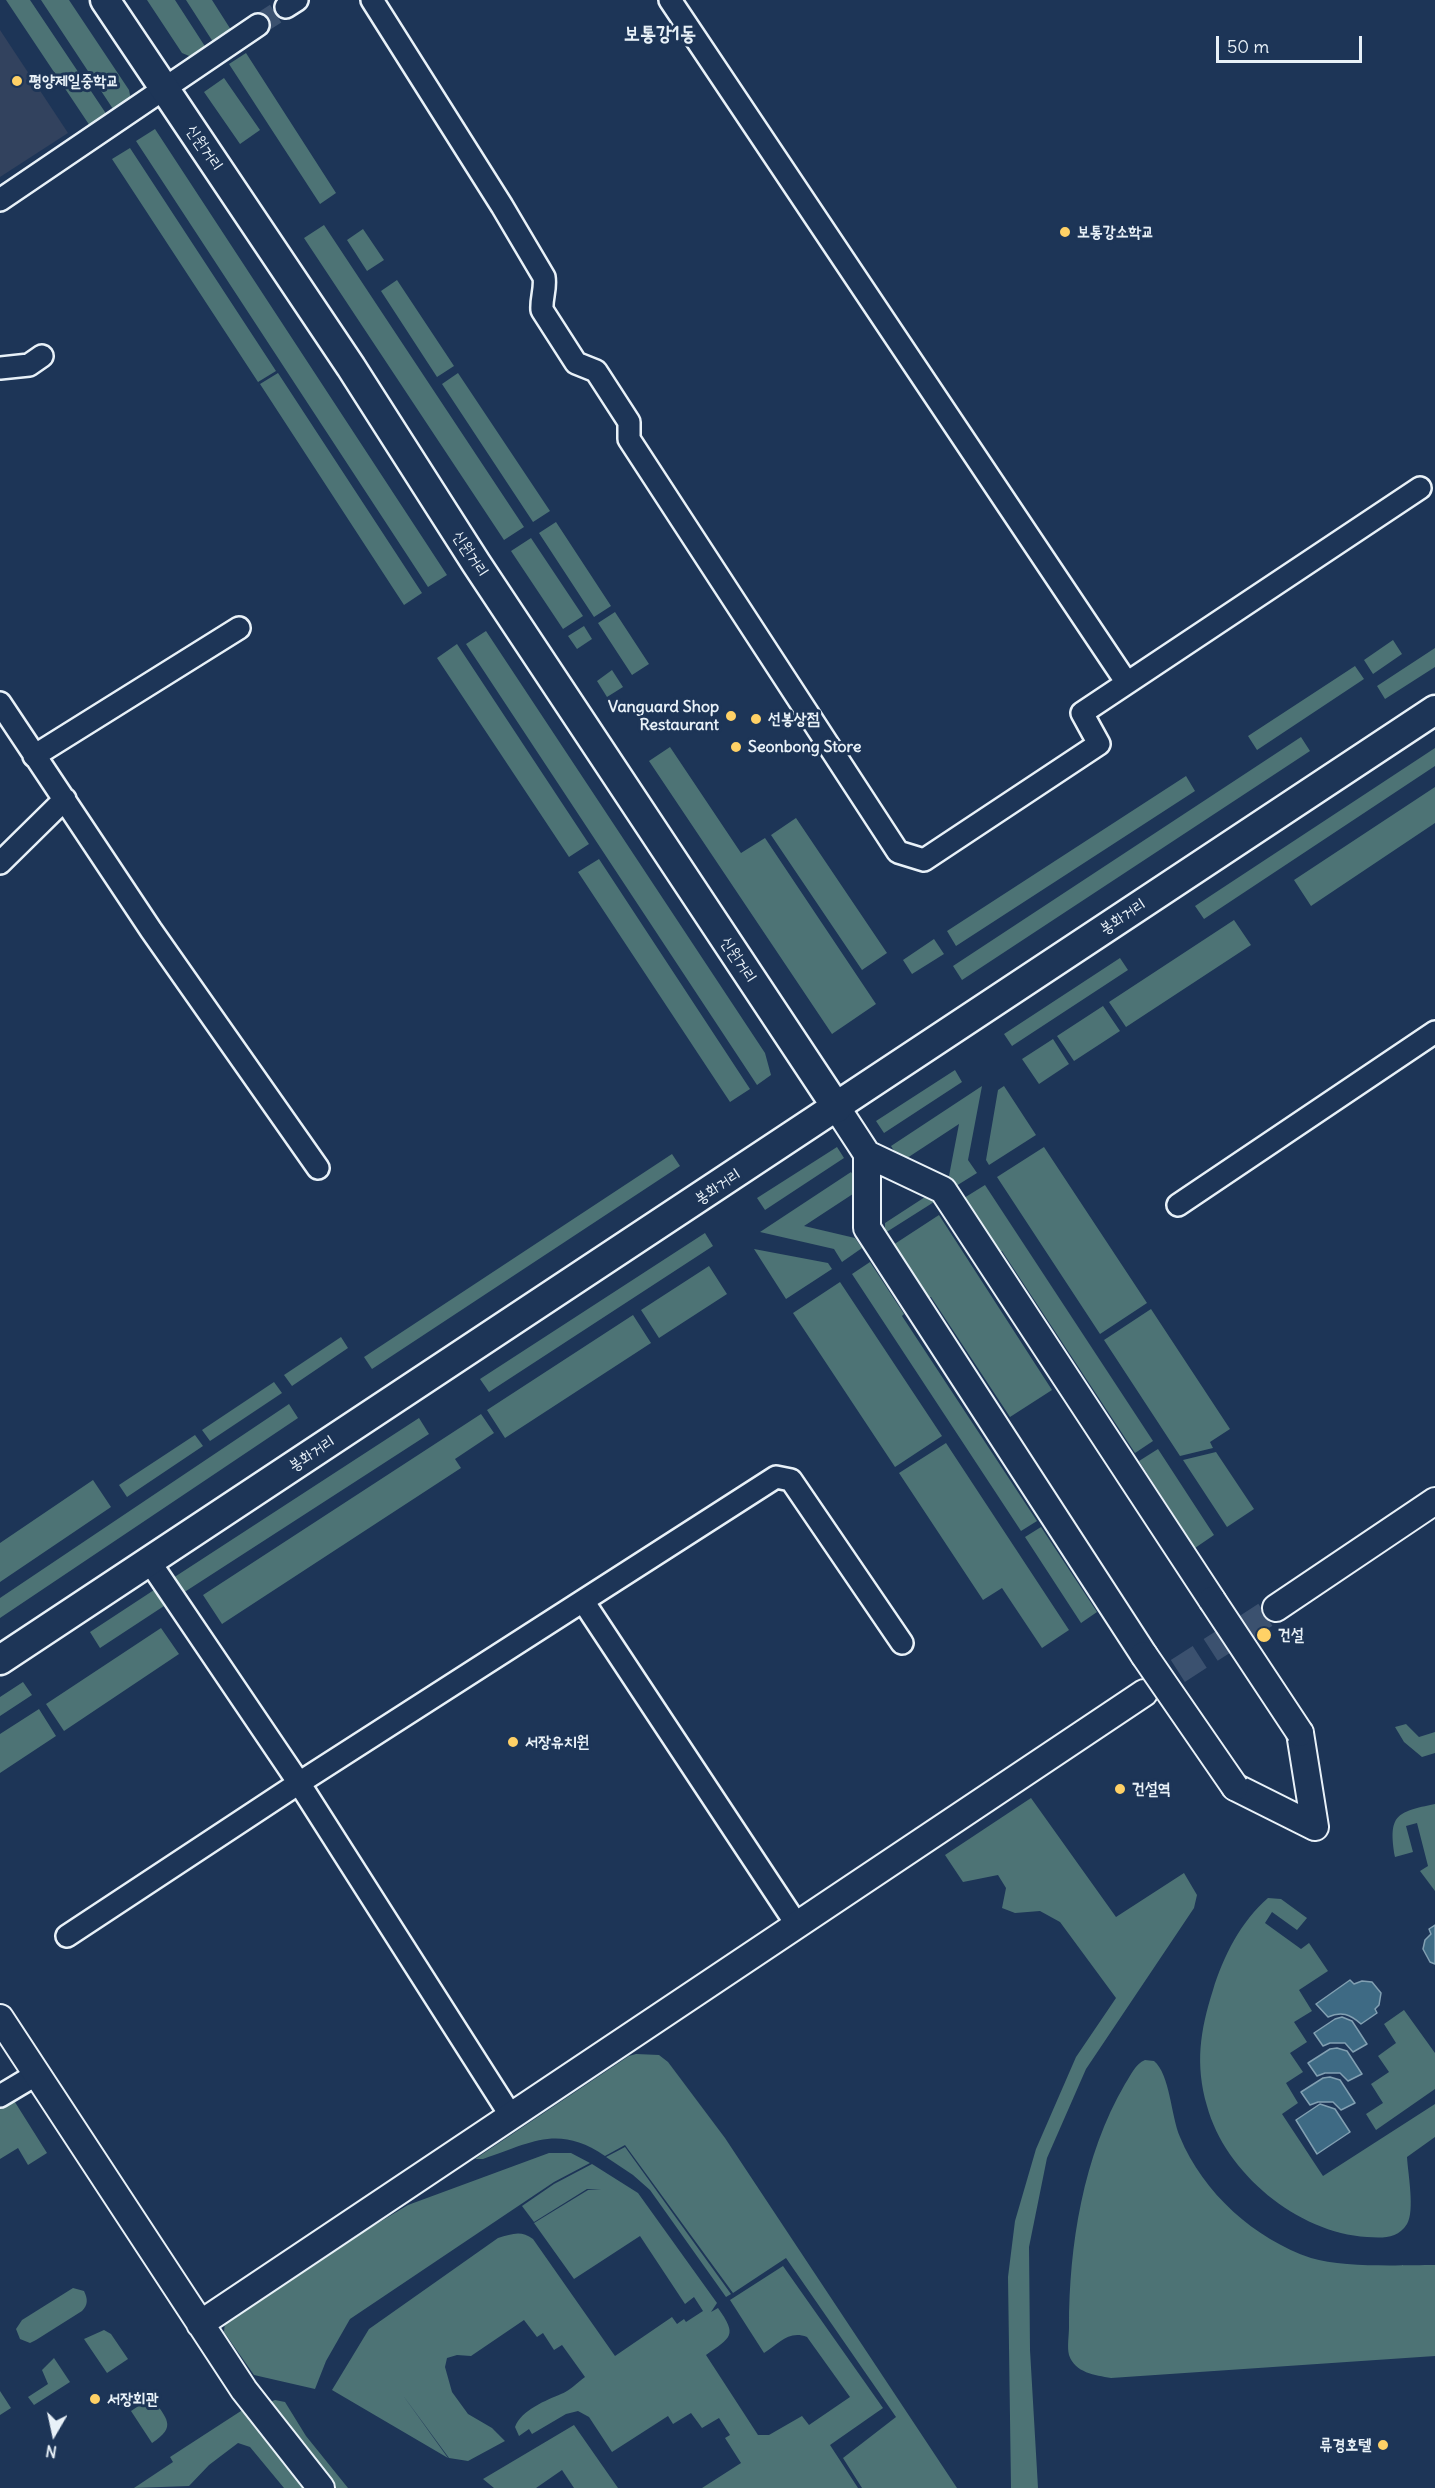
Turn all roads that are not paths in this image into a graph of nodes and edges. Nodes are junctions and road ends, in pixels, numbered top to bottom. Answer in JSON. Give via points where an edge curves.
{"nodes":[{"id":1,"x":105,"y":0,"type":"edge"},
{"id":2,"x":372,"y":0,"type":"edge"},
{"id":3,"x":670,"y":0,"type":"edge"},
{"id":4,"x":258,"y":25,"type":"tunnel mouth"},
{"id":5,"x":164,"y":89,"type":"junction"},
{"id":6,"x":0,"y":200,"type":"edge"},
{"id":7,"x":42,"y":356,"type":"dead end"},
{"id":8,"x":0,"y":368,"type":"edge"},
{"id":9,"x":1420,"y":488,"type":"dead end"},
{"id":10,"x":239,"y":628,"type":"dead end"},
{"id":11,"x":1127,"y":683,"type":"junction"},
{"id":12,"x":0,"y":703,"type":"edge"},
{"id":13,"x":1435,"y":710,"type":"edge"},
{"id":14,"x":34,"y":756,"type":"junction"},
{"id":15,"x":65,"y":799,"type":"junction"},
{"id":16,"x":0,"y":863,"type":"edge"},
{"id":17,"x":1435,"y":1032,"type":"edge"},
{"id":18,"x":837,"y":1108,"type":"junction"},
{"id":19,"x":867,"y":1154,"type":"junction"},
{"id":20,"x":318,"y":1168,"type":"dead end"},
{"id":21,"x":1178,"y":1205,"type":"dead end"},
{"id":22,"x":1435,"y":1501,"type":"edge"},
{"id":23,"x":149,"y":1560,"type":"junction"},
{"id":24,"x":583,"y":1601,"type":"junction"},
{"id":25,"x":1276,"y":1608,"type":"tunnel mouth"},
{"id":26,"x":902,"y":1643,"type":"dead end"},
{"id":27,"x":0,"y":1660,"type":"edge"},
{"id":28,"x":1144,"y":1693,"type":"tunnel mouth"},
{"id":29,"x":300,"y":1783,"type":"junction"},
{"id":30,"x":797,"y":1925,"type":"junction"},
{"id":31,"x":68,"y":1936,"type":"dead end"},
{"id":32,"x":0,"y":2018,"type":"edge"},
{"id":33,"x":37,"y":2074,"type":"junction"},
{"id":34,"x":0,"y":2096,"type":"edge"},
{"id":35,"x":511,"y":2116,"type":"junction"},
{"id":36,"x":200,"y":2324,"type":"junction"},
{"id":37,"x":321,"y":2488,"type":"edge"}],
"edges":[{"from":1,"to":5,"type":"main road","name":"신원거리"},
{"from":2,"to":11,"type":"street","via":[[544,277],[542,310],[576,363],[596,371],[629,422],[629,439],[898,852],[924,860],[1099,744],[1082,713]]},
{"from":3,"to":11,"type":"street"},
{"from":4,"to":5,"type":"street"},
{"from":5,"to":6,"type":"street"},
{"from":5,"to":18,"type":"main road","name":"신원거리"},
{"from":7,"to":8,"type":"street","via":[[29,365]]},
{"from":9,"to":11,"type":"street"},
{"from":10,"to":14,"type":"street"},
{"from":12,"to":14,"type":"street"},
{"from":13,"to":18,"type":"main road","name":"봉화거리"},
{"from":14,"to":15,"type":"street"},
{"from":15,"to":16,"type":"street"},
{"from":15,"to":20,"type":"street","via":[[151,930]]},
{"from":17,"to":21,"type":"street"},
{"from":18,"to":19,"type":"street"},
{"from":18,"to":23,"type":"main road","name":"봉화거리"},
{"from":19,"to":19,"type":"street","bridge":true,"via":[[867,1228],[1144,1655],[1235,1787],[1315,1827],[1300,1733],[943,1190]]},
{"from":22,"to":25,"type":"street"},
{"from":23,"to":27,"type":"main road","name":"봉화거리"},
{"from":23,"to":29,"type":"street"},
{"from":24,"to":26,"type":"street","via":[[776,1477],[791,1480]]},
{"from":24,"to":29,"type":"street"},
{"from":24,"to":30,"type":"street"},
{"from":28,"to":30,"type":"street"},
{"from":29,"to":31,"type":"street"},
{"from":29,"to":35,"type":"street"},
{"from":30,"to":35,"type":"street"},
{"from":32,"to":33,"type":"street"},
{"from":33,"to":34,"type":"street"},
{"from":33,"to":36,"type":"street"},
{"from":35,"to":36,"type":"street"},
{"from":36,"to":37,"type":"street","via":[[244,2390]]}]}
